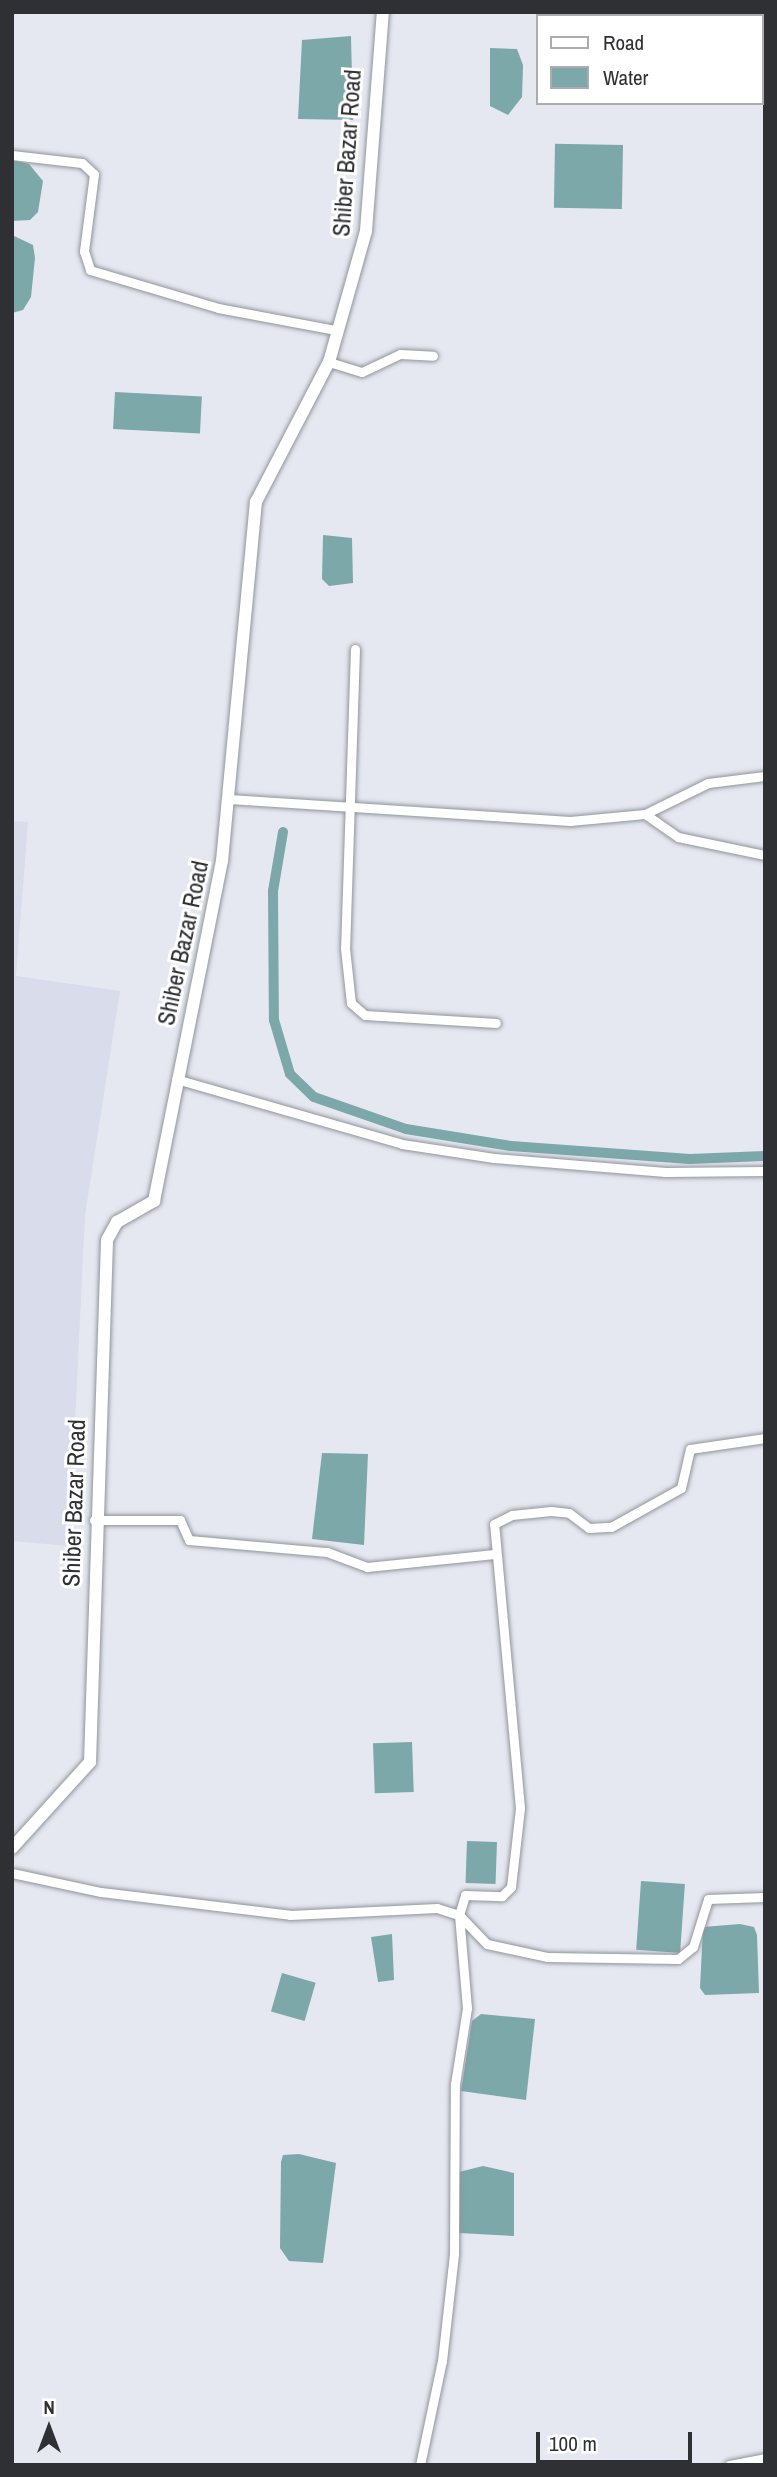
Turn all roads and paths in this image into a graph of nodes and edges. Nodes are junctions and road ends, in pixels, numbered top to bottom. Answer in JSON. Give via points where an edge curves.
{"nodes":[{"id":1,"x":383,"y":12,"type":"edge"},
{"id":2,"x":12,"y":155,"type":"edge"},
{"id":3,"x":336,"y":331,"type":"junction"},
{"id":4,"x":433,"y":356,"type":"dead end"},
{"id":5,"x":329,"y":362,"type":"junction"},
{"id":6,"x":355,"y":649,"type":"dead end"},
{"id":7,"x":765,"y":776,"type":"edge"},
{"id":8,"x":229,"y":799,"type":"junction"},
{"id":9,"x":348,"y":802,"type":"junction"},
{"id":10,"x":645,"y":814,"type":"junction"},
{"id":11,"x":765,"y":855,"type":"edge"},
{"id":12,"x":496,"y":1023,"type":"dead end"},
{"id":13,"x":176,"y":1079,"type":"junction"},
{"id":14,"x":765,"y":1171,"type":"edge"},
{"id":15,"x":765,"y":1438,"type":"edge"},
{"id":16,"x":94,"y":1520,"type":"junction"},
{"id":17,"x":495,"y":1554,"type":"junction"},
{"id":18,"x":12,"y":1849,"type":"edge"},
{"id":19,"x":12,"y":1873,"type":"edge"},
{"id":20,"x":765,"y":1897,"type":"edge"},
{"id":21,"x":459,"y":1916,"type":"junction"},
{"id":22,"x":765,"y":2458,"type":"edge"},
{"id":23,"x":420,"y":2465,"type":"edge"},
{"id":24,"x":729,"y":2465,"type":"edge"}],
"edges":[{"from":1,"to":3,"type":"street","name":"Shiber Bazar Road","via":[[366,231]]},
{"from":2,"to":3,"type":"street","via":[[82,163],[94,174],[84,251],[90,270],[218,307]]},
{"from":3,"to":5,"type":"street","name":"Shiber Bazar Road"},
{"from":4,"to":5,"type":"street","via":[[400,354],[362,372]]},
{"from":5,"to":8,"type":"street","name":"Shiber Bazar Road","via":[[256,502]]},
{"from":6,"to":9,"type":"street"},
{"from":7,"to":10,"type":"street","via":[[708,783]]},
{"from":8,"to":9,"type":"street"},
{"from":8,"to":13,"type":"street","name":"Shiber Bazar Road"},
{"from":9,"to":10,"type":"street","via":[[570,821]]},
{"from":9,"to":12,"type":"street","via":[[345,948],[357,1011]]},
{"from":10,"to":11,"type":"street","via":[[678,837]]},
{"from":13,"to":14,"type":"street","via":[[402,1144],[494,1158],[664,1172]]},
{"from":13,"to":16,"type":"street","name":"Shiber Bazar Road","via":[[154,1201],[117,1222],[107,1240]]},
{"from":15,"to":17,"type":"street","via":[[690,1449],[681,1488],[611,1527],[589,1528],[569,1513],[551,1511],[501,1518],[494,1524]]},
{"from":16,"to":17,"type":"street","via":[[180,1520],[189,1539],[327,1552],[367,1567]]},
{"from":16,"to":18,"type":"street","name":"Shiber Bazar Road","via":[[90,1762]]},
{"from":17,"to":21,"type":"street","via":[[520,1808],[513,1881],[502,1896],[465,1895]]},
{"from":19,"to":21,"type":"street","via":[[101,1892],[290,1916],[436,1908]]},
{"from":20,"to":21,"type":"street","via":[[708,1899],[693,1947],[678,1959],[510,1951],[472,1935]]},
{"from":21,"to":23,"type":"street","via":[[467,2008],[455,2084],[454,2254],[442,2361]]},
{"from":22,"to":24,"type":"street"}]}
